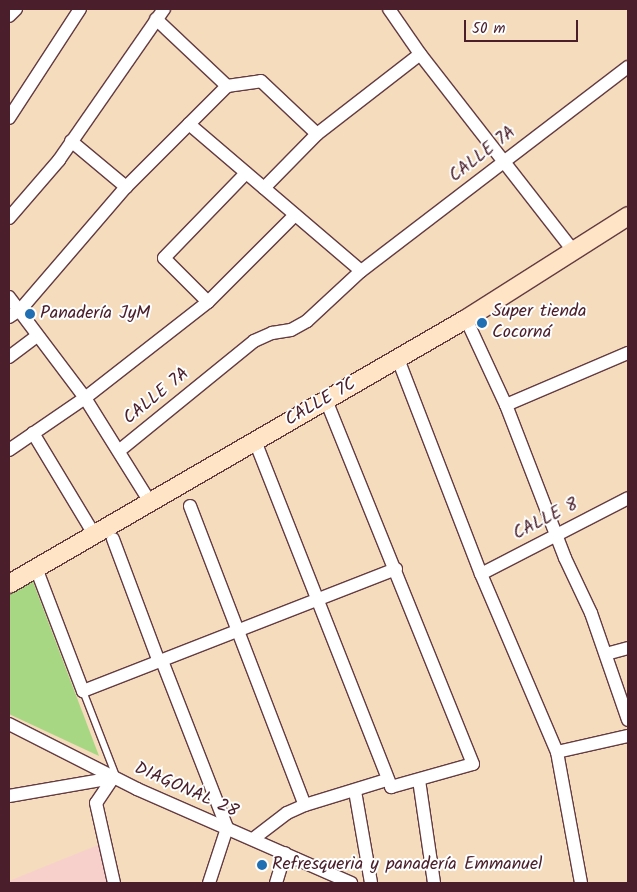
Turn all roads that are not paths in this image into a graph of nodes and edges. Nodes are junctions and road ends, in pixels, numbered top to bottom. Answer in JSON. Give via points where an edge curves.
{"nodes":[{"id":1,"x":16,"y":9,"type":"edge"},
{"id":2,"x":80,"y":9,"type":"edge"},
{"id":3,"x":164,"y":9,"type":"edge"},
{"id":4,"x":389,"y":9,"type":"edge"},
{"id":5,"x":9,"y":16,"type":"edge"},
{"id":6,"x":156,"y":19,"type":"junction"},
{"id":7,"x":420,"y":54,"type":"junction"},
{"id":8,"x":628,"y":67,"type":"edge"},
{"id":9,"x":227,"y":86,"type":"junction"},
{"id":10,"x":9,"y":118,"type":"edge"},
{"id":11,"x":189,"y":124,"type":"junction"},
{"id":12,"x":317,"y":134,"type":"junction"},
{"id":13,"x":71,"y":141,"type":"junction"},
{"id":14,"x":504,"y":161,"type":"junction"},
{"id":15,"x":246,"y":173,"type":"junction"},
{"id":16,"x":126,"y":188,"type":"junction"},
{"id":17,"x":264,"y":188,"type":"junction"},
{"id":18,"x":295,"y":215,"type":"junction"},
{"id":19,"x":628,"y":216,"type":"edge"},
{"id":20,"x":9,"y":218,"type":"edge"},
{"id":21,"x":574,"y":252,"type":"junction"},
{"id":22,"x":361,"y":271,"type":"junction"},
{"id":23,"x":9,"y":297,"type":"edge"},
{"id":24,"x":208,"y":302,"type":"junction"},
{"id":25,"x":20,"y":309,"type":"junction"},
{"id":26,"x":9,"y":317,"type":"edge"},
{"id":27,"x":466,"y":319,"type":"junction"},
{"id":28,"x":37,"y":336,"type":"junction"},
{"id":29,"x":628,"y":353,"type":"edge"},
{"id":30,"x":9,"y":357,"type":"edge"},
{"id":31,"x":398,"y":359,"type":"junction"},
{"id":32,"x":85,"y":398,"type":"junction"},
{"id":33,"x":326,"y":400,"type":"junction"},
{"id":34,"x":506,"y":405,"type":"junction"},
{"id":35,"x":33,"y":433,"type":"junction"},
{"id":36,"x":255,"y":441,"type":"junction"},
{"id":37,"x":9,"y":450,"type":"edge"},
{"id":38,"x":120,"y":450,"type":"junction"},
{"id":39,"x":628,"y":498,"type":"edge"},
{"id":40,"x":150,"y":502,"type":"junction"},
{"id":41,"x":190,"y":506,"type":"dead end"},
{"id":42,"x":94,"y":534,"type":"junction"},
{"id":43,"x":556,"y":534,"type":"junction"},
{"id":44,"x":113,"y":539,"type":"dead end"},
{"id":45,"x":36,"y":568,"type":"junction"},
{"id":46,"x":396,"y":569,"type":"junction"},
{"id":47,"x":481,"y":574,"type":"junction"},
{"id":48,"x":9,"y":584,"type":"edge"},
{"id":49,"x":318,"y":602,"type":"junction"},
{"id":50,"x":238,"y":631,"type":"junction"},
{"id":51,"x":628,"y":648,"type":"edge"},
{"id":52,"x":606,"y":654,"type":"junction"},
{"id":53,"x":160,"y":661,"type":"junction"},
{"id":54,"x":84,"y":691,"type":"junction"},
{"id":55,"x":625,"y":698,"type":"edge"},
{"id":56,"x":628,"y":720,"type":"edge"},
{"id":57,"x":9,"y":724,"type":"edge"},
{"id":58,"x":628,"y":736,"type":"edge"},
{"id":59,"x":557,"y":752,"type":"junction"},
{"id":60,"x":115,"y":779,"type":"junction"},
{"id":61,"x":387,"y":780,"type":"junction"},
{"id":62,"x":419,"y":780,"type":"junction"},
{"id":63,"x":356,"y":791,"type":"junction"},
{"id":64,"x":9,"y":796,"type":"edge"},
{"id":65,"x":304,"y":805,"type":"junction"},
{"id":66,"x":227,"y":828,"type":"junction"},
{"id":67,"x":254,"y":840,"type":"junction"},
{"id":68,"x":285,"y":852,"type":"junction"},
{"id":69,"x":114,"y":883,"type":"edge"},
{"id":70,"x":209,"y":883,"type":"edge"},
{"id":71,"x":276,"y":883,"type":"edge"},
{"id":72,"x":351,"y":883,"type":"edge"},
{"id":73,"x":371,"y":883,"type":"edge"},
{"id":74,"x":434,"y":883,"type":"edge"},
{"id":75,"x":581,"y":883,"type":"edge"}],
"edges":[{"from":1,"to":5,"type":"street"},
{"from":2,"to":10,"type":"street"},
{"from":3,"to":6,"type":"street"},
{"from":4,"to":7,"type":"street"},
{"from":6,"to":9,"type":"street"},
{"from":6,"to":13,"type":"street"},
{"from":7,"to":12,"type":"street"},
{"from":7,"to":14,"type":"street"},
{"from":8,"to":14,"type":"street","name":"CALLE 7A"},
{"from":9,"to":11,"type":"street"},
{"from":9,"to":12,"type":"street","via":[[260,81]]},
{"from":11,"to":15,"type":"street"},
{"from":11,"to":16,"type":"street"},
{"from":12,"to":17,"type":"street"},
{"from":13,"to":16,"type":"street"},
{"from":13,"to":20,"type":"street","via":[[59,160]]},
{"from":14,"to":21,"type":"street"},
{"from":14,"to":22,"type":"street","name":"CALLE 7A"},
{"from":15,"to":17,"type":"street"},
{"from":15,"to":24,"type":"street","via":[[164,258]]},
{"from":16,"to":25,"type":"street"},
{"from":17,"to":18,"type":"street"},
{"from":18,"to":22,"type":"street"},
{"from":18,"to":24,"type":"street"},
{"from":19,"to":21,"type":"street","name":"CALLE 7C"},
{"from":21,"to":27,"type":"street","name":"CALLE 7C"},
{"from":22,"to":38,"type":"street","name":"CALLE 7A","via":[[308,321],[291,330],[272,333],[254,341]]},
{"from":23,"to":25,"type":"street"},
{"from":24,"to":32,"type":"street"},
{"from":25,"to":26,"type":"street"},
{"from":25,"to":28,"type":"street"},
{"from":27,"to":31,"type":"street","name":"CALLE 7C"},
{"from":27,"to":34,"type":"street"},
{"from":28,"to":30,"type":"street"},
{"from":28,"to":32,"type":"street"},
{"from":29,"to":34,"type":"street"},
{"from":31,"to":33,"type":"street","name":"CALLE 7C"},
{"from":31,"to":47,"type":"street"},
{"from":32,"to":35,"type":"street"},
{"from":32,"to":38,"type":"street"},
{"from":33,"to":36,"type":"street","name":"CALLE 7C"},
{"from":33,"to":46,"type":"street"},
{"from":34,"to":43,"type":"street"},
{"from":35,"to":37,"type":"street"},
{"from":35,"to":42,"type":"street"},
{"from":36,"to":40,"type":"street","name":"CALLE 7C"},
{"from":36,"to":49,"type":"street"},
{"from":38,"to":40,"type":"street"},
{"from":39,"to":43,"type":"street","name":"CALLE 8"},
{"from":40,"to":42,"type":"street","name":"CALLE 7C"},
{"from":41,"to":50,"type":"street"},
{"from":42,"to":45,"type":"street","name":"CALLE 7C"},
{"from":43,"to":47,"type":"street","name":"CALLE 8"},
{"from":43,"to":52,"type":"street"},
{"from":44,"to":53,"type":"street"},
{"from":45,"to":48,"type":"street","name":"CALLE 7C"},
{"from":45,"to":54,"type":"street"},
{"from":46,"to":49,"type":"street"},
{"from":46,"to":62,"type":"street","via":[[473,764]]},
{"from":47,"to":59,"type":"street"},
{"from":49,"to":50,"type":"street"},
{"from":49,"to":61,"type":"street"},
{"from":50,"to":53,"type":"street"},
{"from":50,"to":65,"type":"street"},
{"from":51,"to":52,"type":"street"},
{"from":52,"to":55,"type":"street"},
{"from":53,"to":54,"type":"street"},
{"from":53,"to":66,"type":"street"},
{"from":54,"to":60,"type":"lane"},
{"from":55,"to":56,"type":"street"},
{"from":57,"to":60,"type":"street","name":"DIAGONAL 28"},
{"from":58,"to":59,"type":"street"},
{"from":59,"to":75,"type":"street"},
{"from":60,"to":64,"type":"street"},
{"from":60,"to":66,"type":"street","name":"DIAGONAL 28"},
{"from":60,"to":69,"type":"street","via":[[96,803]]},
{"from":61,"to":62,"type":"street","via":[[391,787]]},
{"from":61,"to":63,"type":"street"},
{"from":62,"to":74,"type":"street"},
{"from":63,"to":65,"type":"street"},
{"from":63,"to":73,"type":"street"},
{"from":65,"to":67,"type":"street","via":[[287,813]]},
{"from":66,"to":67,"type":"street","name":"DIAGONAL 28"},
{"from":66,"to":70,"type":"street"},
{"from":67,"to":68,"type":"street","name":"DIAGONAL 28"},
{"from":68,"to":71,"type":"street"},
{"from":68,"to":72,"type":"street","name":"DIAGONAL 28"}]}
